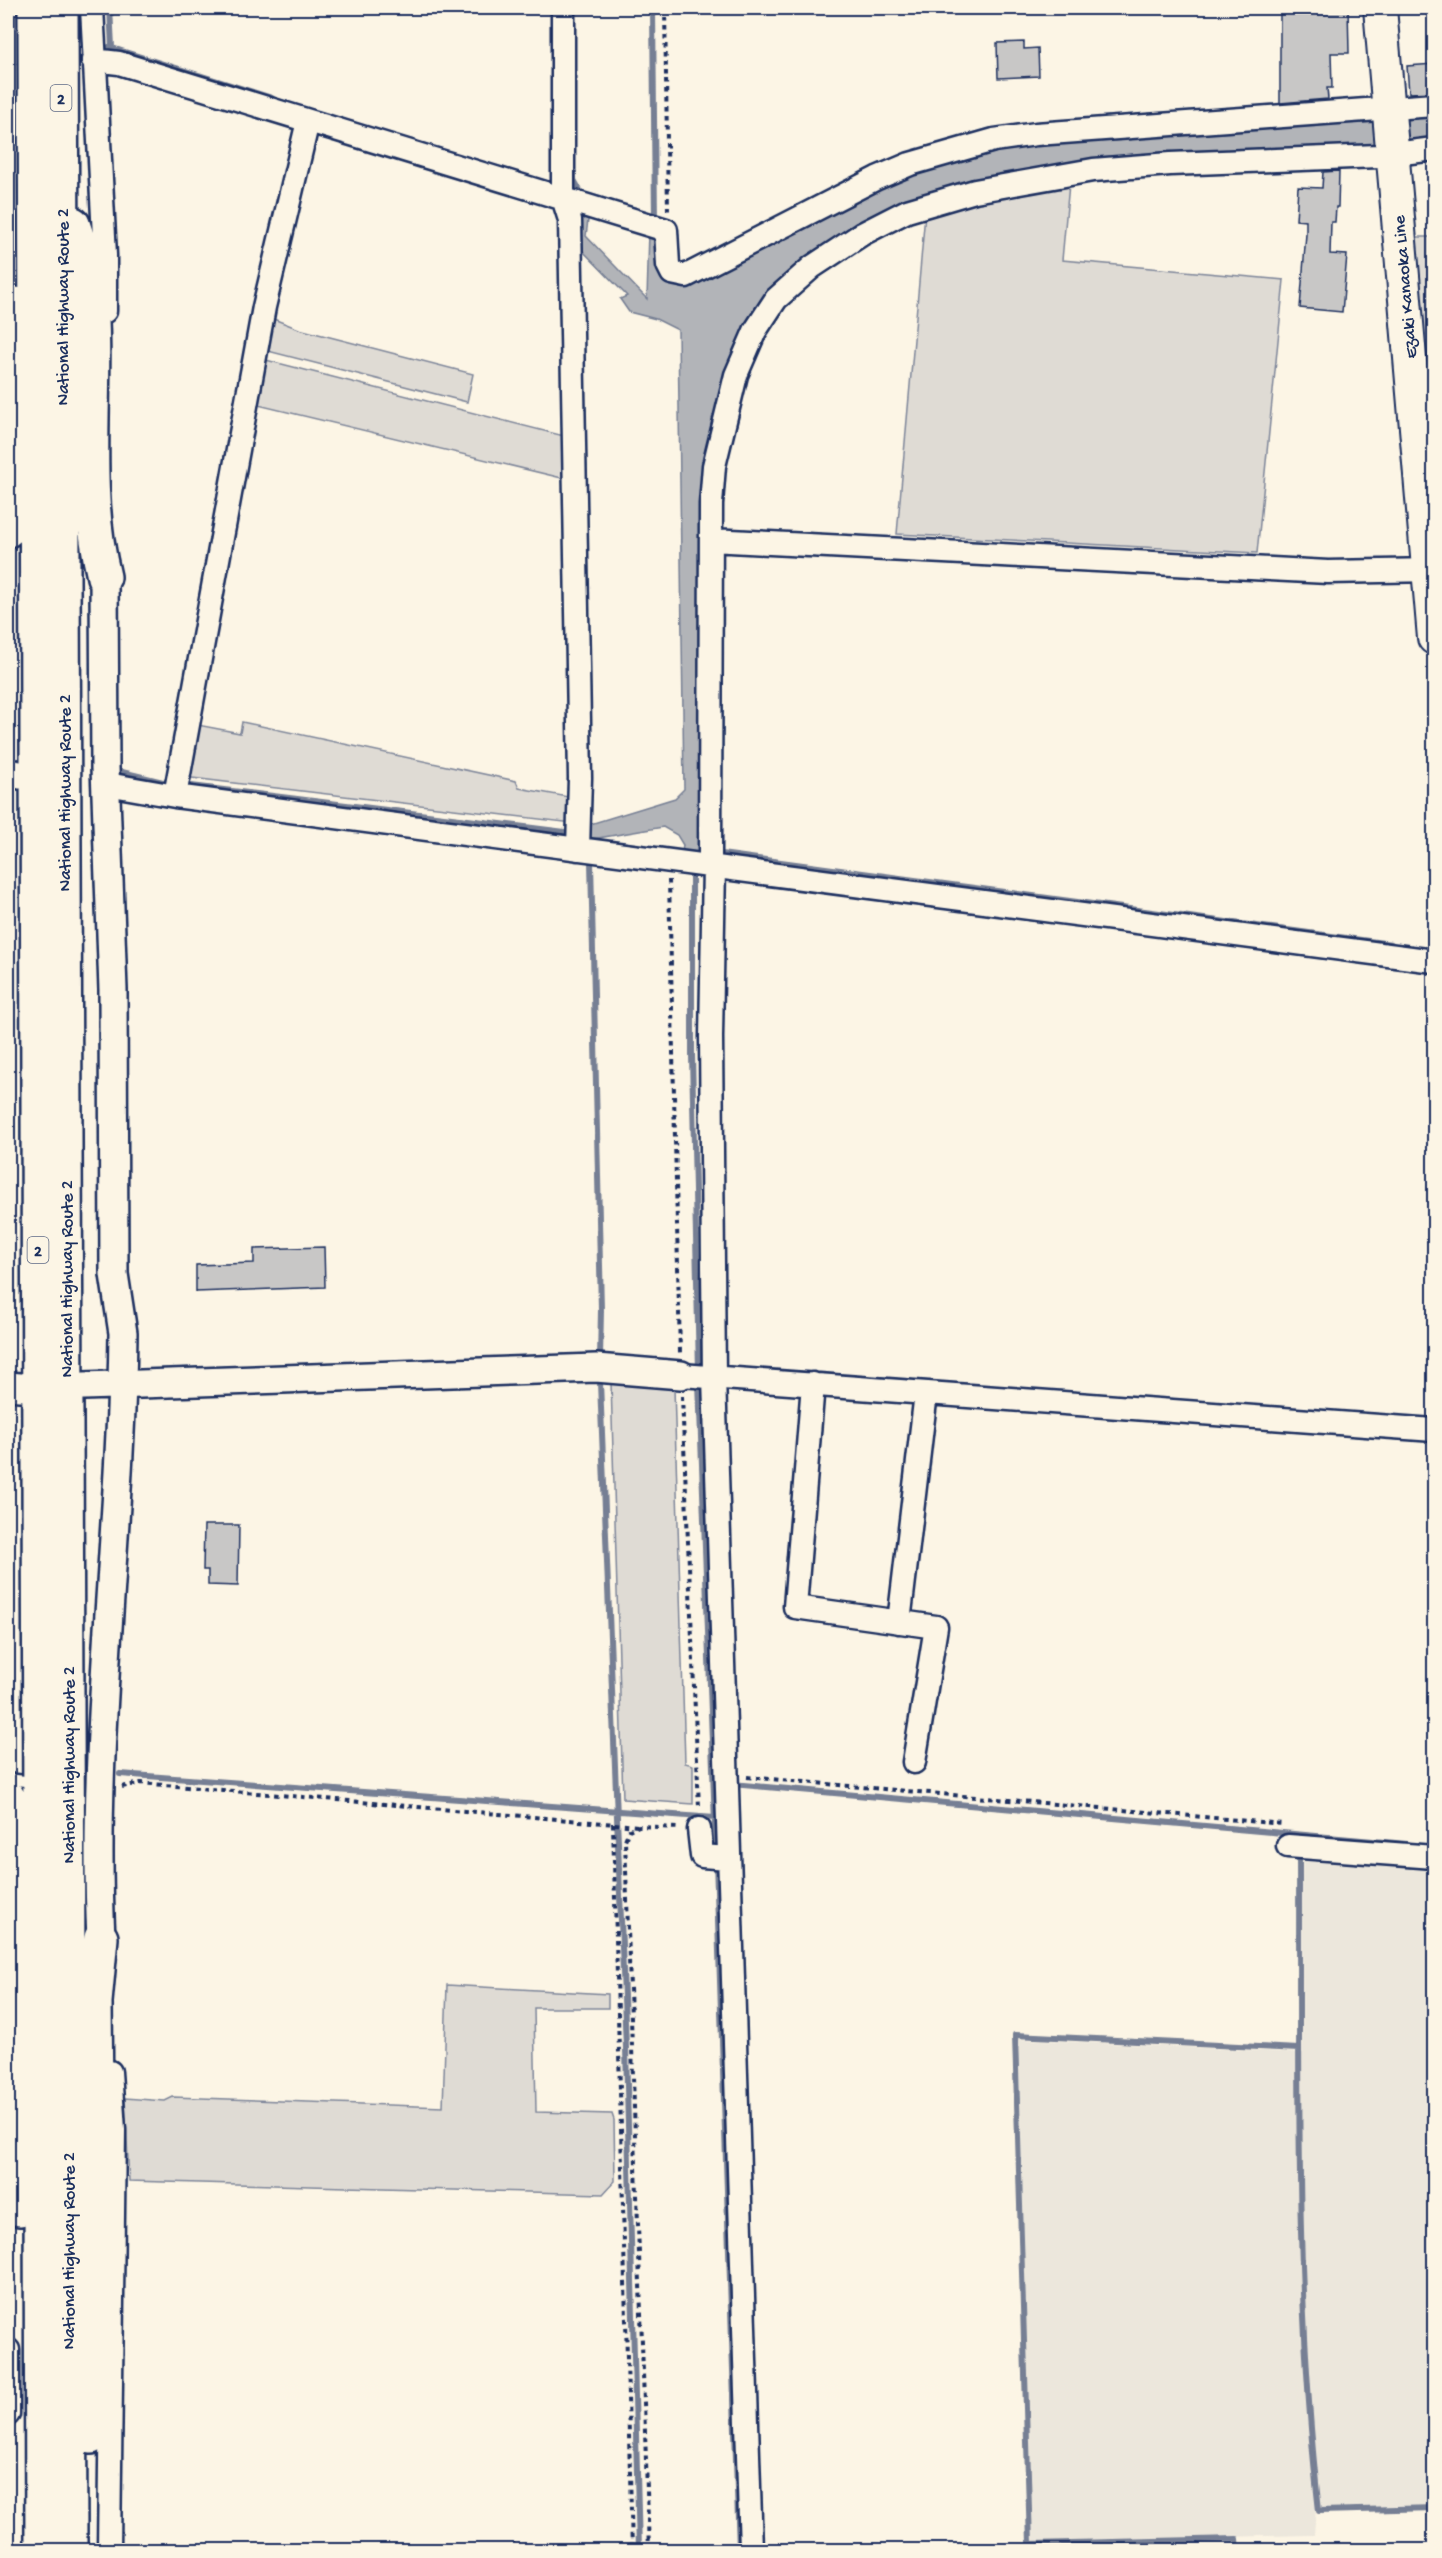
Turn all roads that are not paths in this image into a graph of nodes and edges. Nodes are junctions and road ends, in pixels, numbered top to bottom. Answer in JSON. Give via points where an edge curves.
{"nodes":[{"id":1,"x":35,"y":8,"type":"edge"},
{"id":2,"x":61,"y":8,"type":"edge"},
{"id":3,"x":92,"y":8,"type":"edge"},
{"id":4,"x":562,"y":8,"type":"edge"},
{"id":5,"x":1380,"y":8,"type":"edge"},
{"id":6,"x":93,"y":60,"type":"junction"},
{"id":7,"x":1434,"y":105,"type":"edge"},
{"id":8,"x":1388,"y":111,"type":"junction"},
{"id":9,"x":308,"y":121,"type":"junction"},
{"id":10,"x":1434,"y":149,"type":"edge"},
{"id":11,"x":1392,"y":152,"type":"junction"},
{"id":12,"x":62,"y":188,"type":"junction"},
{"id":13,"x":563,"y":191,"type":"junction"},
{"id":14,"x":34,"y":230,"type":"junction"},
{"id":15,"x":8,"y":530,"type":"edge"},
{"id":16,"x":711,"y":540,"type":"junction"},
{"id":17,"x":1432,"y":570,"type":"edge"},
{"id":18,"x":104,"y":577,"type":"junction"},
{"id":19,"x":1434,"y":638,"type":"edge"},
{"id":20,"x":95,"y":783,"type":"junction"},
{"id":21,"x":177,"y":788,"type":"junction"},
{"id":22,"x":578,"y":838,"type":"junction"},
{"id":23,"x":700,"y":859,"type":"junction"},
{"id":24,"x":1434,"y":961,"type":"edge"},
{"id":25,"x":683,"y":1375,"type":"joint"},
{"id":26,"x":712,"y":1377,"type":"junction"},
{"id":27,"x":813,"y":1384,"type":"junction"},
{"id":28,"x":84,"y":1386,"type":"dead end"},
{"id":29,"x":121,"y":1387,"type":"junction"},
{"id":30,"x":926,"y":1393,"type":"junction"},
{"id":31,"x":1434,"y":1430,"type":"edge"},
{"id":32,"x":900,"y":1622,"type":"junction"},
{"id":33,"x":914,"y":1762,"type":"dead end"},
{"id":34,"x":8,"y":1779,"type":"edge"},
{"id":35,"x":16,"y":1789,"type":"edge"},
{"id":36,"x":699,"y":1821,"type":"road end"},
{"id":37,"x":1291,"y":1835,"type":"road end"},
{"id":38,"x":719,"y":1857,"type":"junction"},
{"id":39,"x":1434,"y":1857,"type":"edge"},
{"id":40,"x":100,"y":1938,"type":"junction"},
{"id":41,"x":8,"y":2350,"type":"edge"},
{"id":42,"x":8,"y":2414,"type":"edge"},
{"id":43,"x":42,"y":2492,"type":"junction"},
{"id":44,"x":42,"y":2550,"type":"edge"},
{"id":45,"x":70,"y":2550,"type":"edge"},
{"id":46,"x":88,"y":2550,"type":"edge"},
{"id":47,"x":110,"y":2550,"type":"edge"},
{"id":48,"x":751,"y":2550,"type":"edge"}],
"edges":[{"from":1,"to":14,"type":"highway","name":"National Highway Route 2","number":"2"},
{"from":2,"to":12,"type":"highway","name":"National Highway Route 2","number":"2"},
{"from":3,"to":6,"type":"street"},
{"from":4,"to":13,"type":"street"},
{"from":5,"to":8,"type":"main road","name":"Ezaki Kanaoka Line"},
{"from":6,"to":9,"type":"street","via":[[119,63]]},
{"from":6,"to":18,"type":"street","via":[[105,255]]},
{"from":7,"to":8,"type":"street"},
{"from":8,"to":11,"type":"main road","name":"Ezaki Kanaoka Line"},
{"from":8,"to":13,"type":"street","via":[[1036,134],[945,152],[877,178],[686,276],[672,273],[658,228]]},
{"from":9,"to":13,"type":"street"},
{"from":9,"to":21,"type":"street","via":[[264,307]]},
{"from":10,"to":11,"type":"street"},
{"from":11,"to":16,"type":"street","via":[[1093,170],[975,191],[907,211],[862,234],[812,267],[776,299],[755,331],[736,375],[723,423],[714,466]]},
{"from":11,"to":17,"type":"main road","name":"Ezaki Kanaoka Line"},
{"from":12,"to":18,"type":"highway","via":[[90,289],[94,538]]},
{"from":12,"to":45,"type":"highway","name":"National Highway Route 2","number":"2"},
{"from":13,"to":22,"type":"street","via":[[570,220]]},
{"from":14,"to":15,"type":"highway","via":[[17,274],[10,364]]},
{"from":14,"to":43,"type":"highway","name":"National Highway Route 2","number":"2"},
{"from":16,"to":17,"type":"street","via":[[1328,572]]},
{"from":16,"to":23,"type":"street"},
{"from":17,"to":19,"type":"main road","name":"Ezaki Kanaoka Line"},
{"from":18,"to":20,"type":"street"},
{"from":20,"to":21,"type":"street"},
{"from":20,"to":29,"type":"street","via":[[113,990],[114,1274],[123,1333]]},
{"from":21,"to":22,"type":"street"},
{"from":22,"to":23,"type":"street"},
{"from":23,"to":24,"type":"street"},
{"from":23,"to":26,"type":"street","via":[[711,1037]]},
{"from":25,"to":26,"type":"street"},
{"from":25,"to":29,"type":"street","via":[[596,1368]]},
{"from":26,"to":27,"type":"street"},
{"from":26,"to":38,"type":"street","via":[[728,1781]]},
{"from":27,"to":30,"type":"street"},
{"from":27,"to":32,"type":"street","via":[[795,1607]]},
{"from":28,"to":29,"type":"street"},
{"from":29,"to":40,"type":"street","via":[[92,1786]]},
{"from":30,"to":31,"type":"street"},
{"from":30,"to":32,"type":"street"},
{"from":32,"to":33,"type":"street","via":[[936,1627]]},
{"from":34,"to":35,"type":"lane"},
{"from":35,"to":43,"type":"highway","via":[[17,2154]]},
{"from":36,"to":38,"type":"street","via":[[702,1856]]},
{"from":37,"to":39,"type":"street"},
{"from":38,"to":48,"type":"street"},
{"from":40,"to":46,"type":"highway","via":[[95,2002],[97,2201]]},
{"from":40,"to":47,"type":"street","via":[[114,2130]]},
{"from":41,"to":42,"type":"street"},
{"from":43,"to":44,"type":"highway","name":"National Highway Route 2","number":"2"}]}
